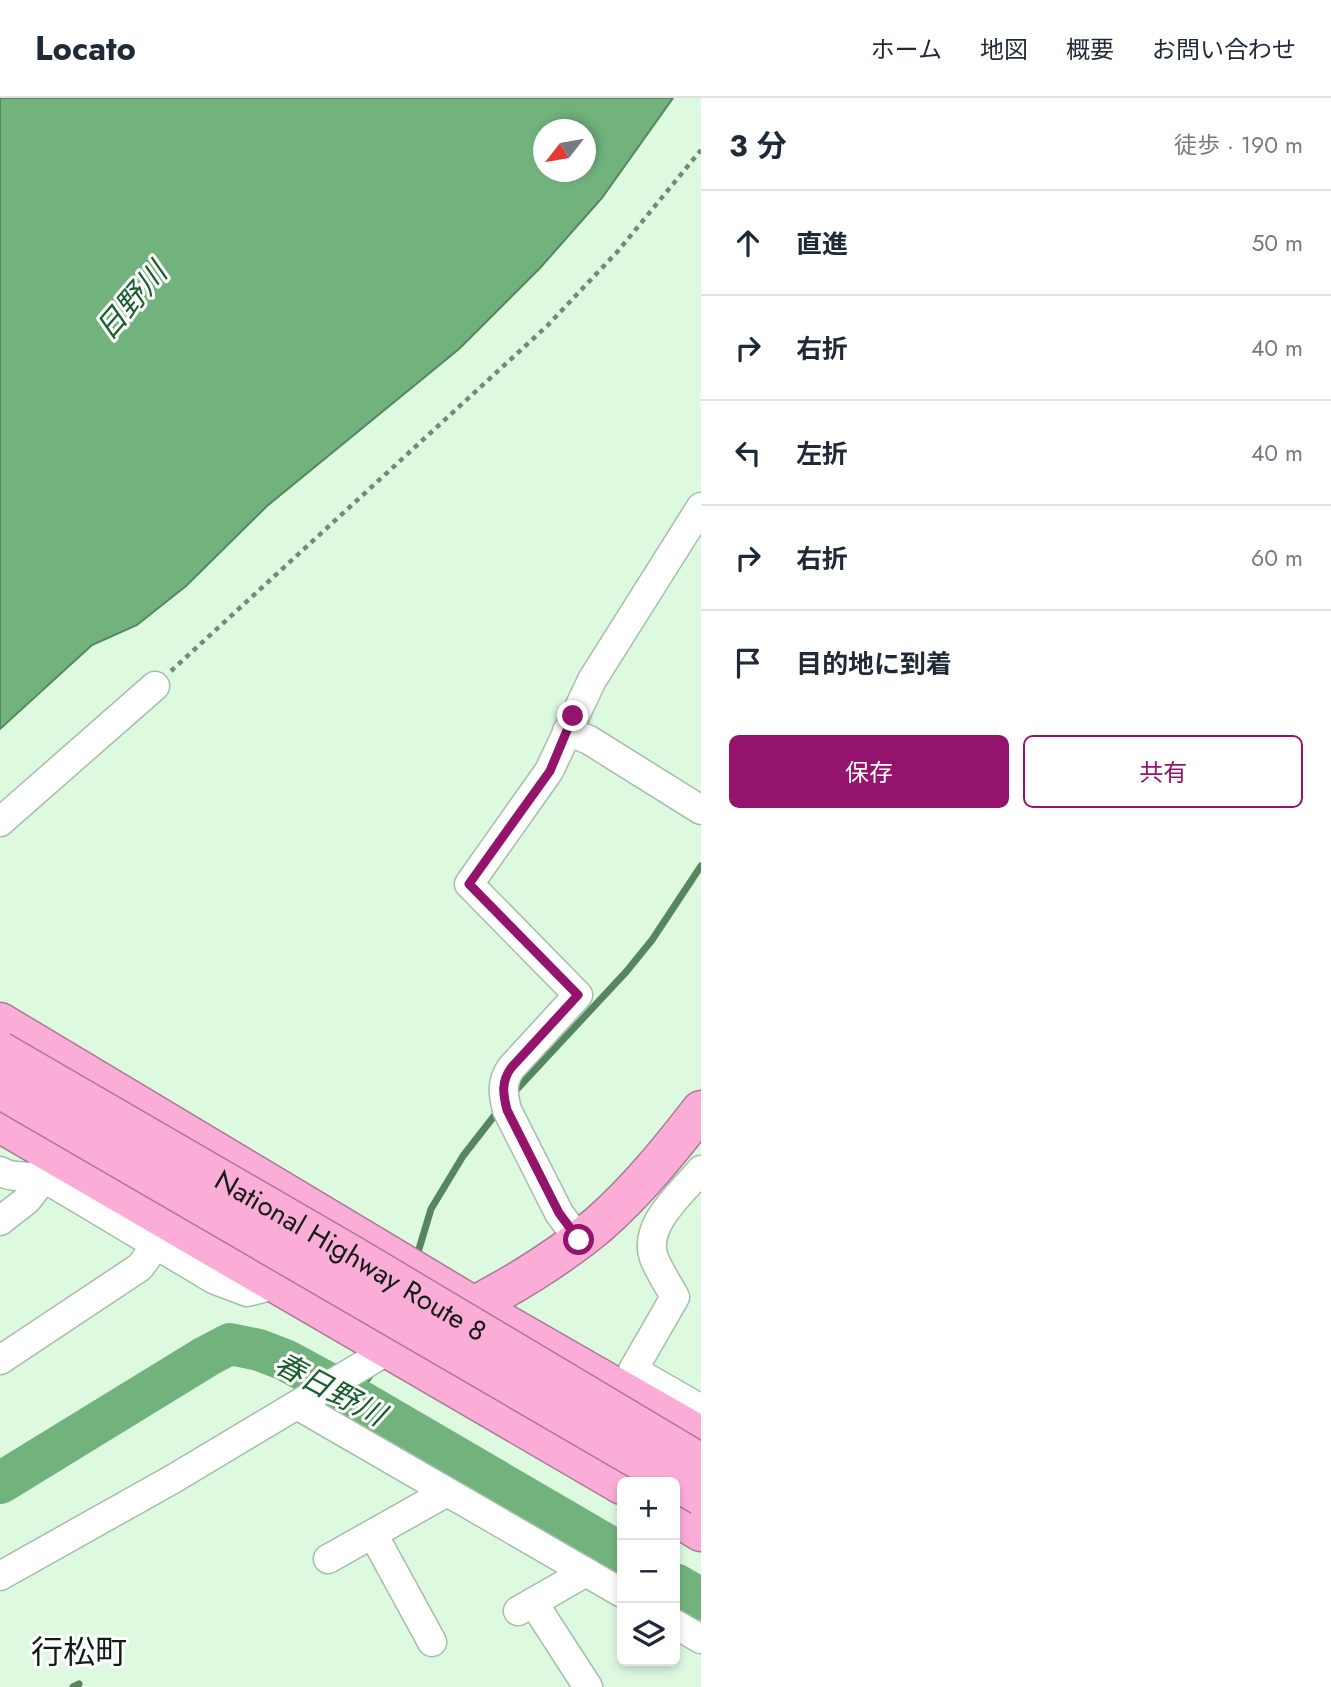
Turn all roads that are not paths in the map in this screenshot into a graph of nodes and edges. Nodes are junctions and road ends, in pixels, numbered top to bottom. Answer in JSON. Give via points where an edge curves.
{"nodes":[{"id":1,"x":699,"y":514,"type":"edge"},
{"id":2,"x":155,"y":686,"type":"road end"},
{"id":3,"x":567,"y":731,"type":"junction"},
{"id":4,"x":701,"y":810,"type":"edge"},
{"id":5,"x":0,"y":822,"type":"edge"},
{"id":6,"x":0,"y":1022,"type":"edge"},
{"id":7,"x":0,"y":1051,"type":"edge"},
{"id":8,"x":0,"y":1089,"type":"edge"},
{"id":9,"x":701,"y":1110,"type":"edge"},
{"id":10,"x":0,"y":1124,"type":"edge"},
{"id":11,"x":39,"y":1161,"type":"junction"},
{"id":12,"x":701,"y":1170,"type":"edge"},
{"id":13,"x":0,"y":1171,"type":"edge"},
{"id":14,"x":0,"y":1221,"type":"edge"},
{"id":15,"x":579,"y":1240,"type":"junction"},
{"id":16,"x":156,"y":1245,"type":"junction"},
{"id":17,"x":279,"y":1284,"type":"junction"},
{"id":18,"x":474,"y":1306,"type":"junction"},
{"id":19,"x":390,"y":1349,"type":"junction"},
{"id":20,"x":0,"y":1360,"type":"edge"},
{"id":21,"x":297,"y":1405,"type":"junction"},
{"id":22,"x":701,"y":1409,"type":"edge"},
{"id":23,"x":701,"y":1436,"type":"edge"},
{"id":24,"x":701,"y":1463,"type":"edge"},
{"id":25,"x":617,"y":1482,"type":"edge"},
{"id":26,"x":447,"y":1492,"type":"junction"},
{"id":27,"x":701,"y":1496,"type":"edge"},
{"id":28,"x":680,"y":1519,"type":"edge"},
{"id":29,"x":701,"y":1532,"type":"edge"},
{"id":30,"x":373,"y":1534,"type":"junction"},
{"id":31,"x":328,"y":1559,"type":"dead end"},
{"id":32,"x":586,"y":1572,"type":"junction"},
{"id":33,"x":0,"y":1576,"type":"edge"},
{"id":34,"x":617,"y":1590,"type":"edge"},
{"id":35,"x":680,"y":1626,"type":"edge"},
{"id":36,"x":701,"y":1639,"type":"edge"},
{"id":37,"x":432,"y":1642,"type":"dead end"},
{"id":38,"x":588,"y":1686,"type":"edge"}],
"edges":[{"from":1,"to":3,"type":"street","via":[[592,680]]},
{"from":2,"to":5,"type":"street"},
{"from":3,"to":4,"type":"street"},
{"from":3,"to":15,"type":"street","via":[[550,771],[469,884],[578,995],[504,1077],[503,1092],[507,1110],[559,1213]]},
{"from":6,"to":18,"type":"highway"},
{"from":7,"to":24,"type":"highway","name":"National Highway Route 8","bridge":true},
{"from":8,"to":27,"type":"highway","name":"National Highway Route 8","bridge":true},
{"from":9,"to":15,"type":"highway","via":[[639,1184]]},
{"from":10,"to":11,"type":"highway"},
{"from":11,"to":13,"type":"street","via":[[35,1176],[10,1177]]},
{"from":11,"to":14,"type":"street","via":[[27,1200]]},
{"from":11,"to":16,"type":"street"},
{"from":11,"to":17,"type":"highway"},
{"from":12,"to":22,"type":"street","via":[[654,1229],[654,1258],[675,1297],[633,1370]]},
{"from":15,"to":18,"type":"highway"},
{"from":16,"to":17,"type":"street","via":[[215,1280],[247,1292]]},
{"from":16,"to":20,"type":"street","via":[[140,1267]]},
{"from":17,"to":19,"type":"highway"},
{"from":18,"to":19,"type":"highway"},
{"from":18,"to":23,"type":"highway"},
{"from":19,"to":21,"type":"street"},
{"from":19,"to":25,"type":"highway"},
{"from":21,"to":26,"type":"street"},
{"from":21,"to":33,"type":"street"},
{"from":26,"to":30,"type":"street"},
{"from":26,"to":32,"type":"street"},
{"from":28,"to":29,"type":"highway"},
{"from":30,"to":31,"type":"street"},
{"from":30,"to":37,"type":"street"},
{"from":32,"to":34,"type":"street"},
{"from":32,"to":38,"type":"street","via":[[526,1607]]},
{"from":35,"to":36,"type":"street"}]}
